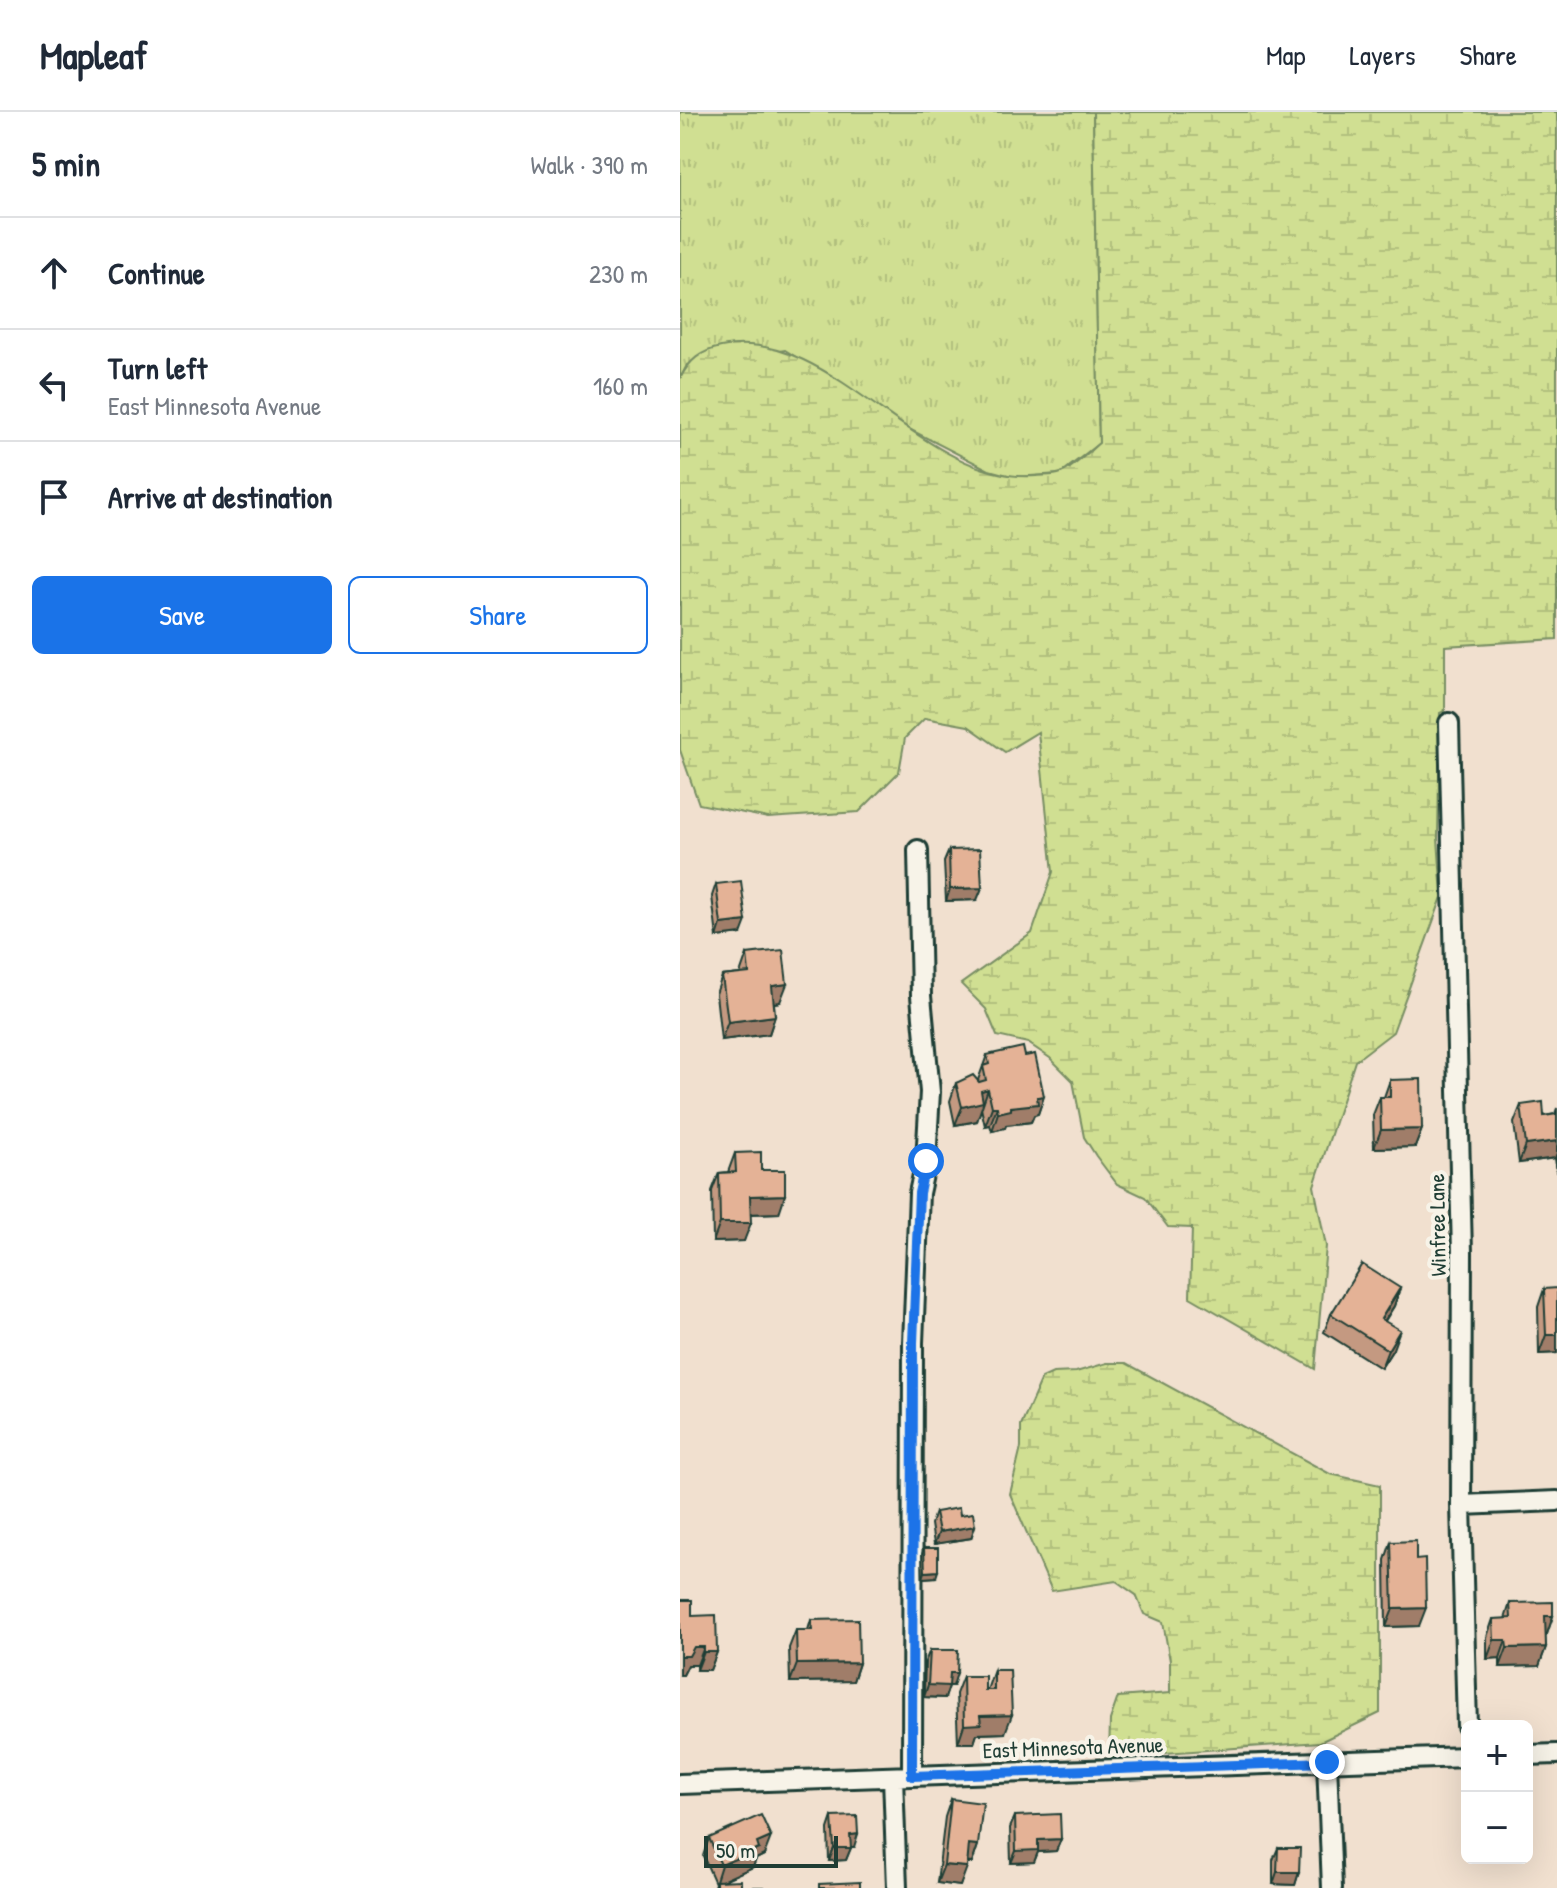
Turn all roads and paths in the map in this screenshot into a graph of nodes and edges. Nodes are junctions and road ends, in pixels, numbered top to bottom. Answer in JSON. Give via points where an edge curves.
{"nodes":[{"id":1,"x":1449,"y":723,"type":"dead end"},
{"id":2,"x":918,"y":850,"type":"dead end"},
{"id":3,"x":1557,"y":1501,"type":"edge"},
{"id":4,"x":1461,"y":1505,"type":"junction"},
{"id":5,"x":1467,"y":1720,"type":"edge"},
{"id":6,"x":1557,"y":1754,"type":"edge"},
{"id":7,"x":1533,"y":1755,"type":"edge"},
{"id":8,"x":1461,"y":1757,"type":"edge"},
{"id":9,"x":1327,"y":1762,"type":"junction"},
{"id":10,"x":902,"y":1777,"type":"junction"},
{"id":11,"x":680,"y":1784,"type":"edge"},
{"id":12,"x":897,"y":1888,"type":"edge"},
{"id":13,"x":1332,"y":1888,"type":"edge"}],
"edges":[{"from":1,"to":4,"type":"street","name":"Winfree Lane","via":[[1462,1237]]},
{"from":2,"to":10,"type":"street","via":[[921,996],[930,1092],[919,1193]]},
{"from":3,"to":4,"type":"street"},
{"from":4,"to":5,"type":"street","name":"Winfree Lane"},
{"from":6,"to":7,"type":"street"},
{"from":8,"to":9,"type":"street","name":"East Minnesota Avenue"},
{"from":9,"to":10,"type":"street","name":"East Minnesota Avenue"},
{"from":9,"to":13,"type":"street"},
{"from":10,"to":11,"type":"street","name":"East Minnesota Avenue"},
{"from":10,"to":12,"type":"street"}]}
